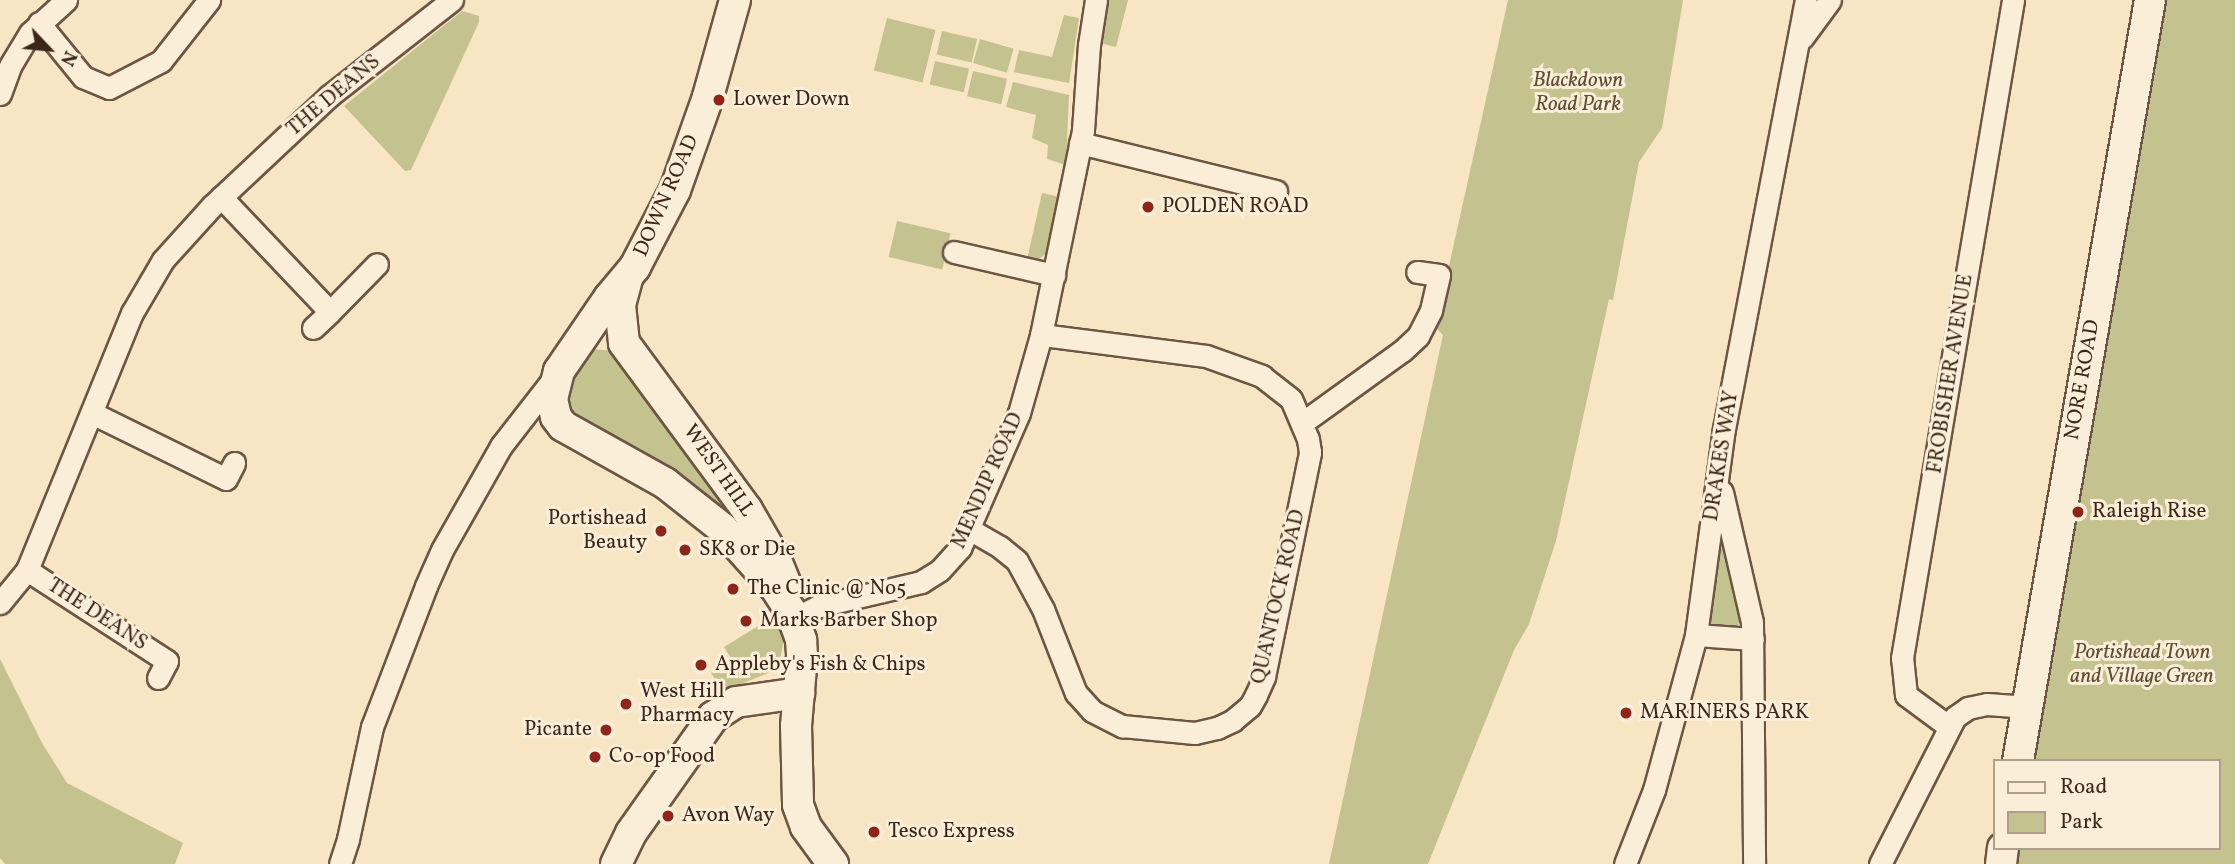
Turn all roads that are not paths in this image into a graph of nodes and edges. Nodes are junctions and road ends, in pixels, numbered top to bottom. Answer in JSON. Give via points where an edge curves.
{"nodes":[{"id":1,"x":65,"y":0,"type":"edge"},
{"id":2,"x":209,"y":0,"type":"edge"},
{"id":3,"x":452,"y":0,"type":"edge"},
{"id":4,"x":735,"y":0,"type":"edge"},
{"id":5,"x":1096,"y":0,"type":"edge"},
{"id":6,"x":1806,"y":0,"type":"edge"},
{"id":7,"x":1830,"y":0,"type":"edge"},
{"id":8,"x":2013,"y":0,"type":"edge"},
{"id":9,"x":2150,"y":0,"type":"edge"},
{"id":10,"x":38,"y":23,"type":"junction"},
{"id":11,"x":1798,"y":42,"type":"junction"},
{"id":12,"x":0,"y":94,"type":"edge"},
{"id":13,"x":1080,"y":143,"type":"junction"},
{"id":14,"x":1277,"y":190,"type":"dead end"},
{"id":15,"x":221,"y":197,"type":"junction"},
{"id":16,"x":954,"y":252,"type":"dead end"},
{"id":17,"x":377,"y":264,"type":"dead end"},
{"id":18,"x":1417,"y":272,"type":"dead end"},
{"id":19,"x":1054,"y":275,"type":"junction"},
{"id":20,"x":627,"y":279,"type":"junction"},
{"id":21,"x":331,"y":312,"type":"junction"},
{"id":22,"x":313,"y":328,"type":"dead end"},
{"id":23,"x":1041,"y":335,"type":"junction"},
{"id":24,"x":624,"y":343,"type":"junction"},
{"id":25,"x":562,"y":366,"type":"junction"},
{"id":26,"x":92,"y":413,"type":"junction"},
{"id":27,"x":1302,"y":423,"type":"junction"},
{"id":28,"x":563,"y":426,"type":"junction"},
{"id":29,"x":501,"y":446,"type":"junction"},
{"id":30,"x":1719,"y":467,"type":"junction"},
{"id":31,"x":226,"y":479,"type":"dead end"},
{"id":32,"x":747,"y":510,"type":"junction"},
{"id":33,"x":722,"y":528,"type":"junction"},
{"id":34,"x":969,"y":529,"type":"junction"},
{"id":35,"x":27,"y":570,"type":"junction"},
{"id":36,"x":0,"y":603,"type":"edge"},
{"id":37,"x":792,"y":615,"type":"junction"},
{"id":38,"x":1696,"y":635,"type":"junction"},
{"id":39,"x":1753,"y":639,"type":"junction"},
{"id":40,"x":167,"y":661,"type":"dead end"},
{"id":41,"x":799,"y":693,"type":"junction"},
{"id":42,"x":2028,"y":707,"type":"junction"},
{"id":43,"x":1948,"y":726,"type":"junction"},
{"id":44,"x":2018,"y":759,"type":"edge"},
{"id":45,"x":340,"y":864,"type":"edge"},
{"id":46,"x":616,"y":864,"type":"edge"},
{"id":47,"x":834,"y":864,"type":"edge"},
{"id":48,"x":1625,"y":864,"type":"edge"},
{"id":49,"x":1754,"y":864,"type":"edge"},
{"id":50,"x":1880,"y":864,"type":"edge"}],
"edges":[{"from":1,"to":10,"type":"street"},
{"from":2,"to":10,"type":"street","via":[[161,61],[109,89],[98,89],[77,71]]},
{"from":3,"to":15,"type":"street","name":"THE DEANS","via":[[328,96]]},
{"from":4,"to":20,"type":"street","name":"DOWN ROAD","via":[[687,159]]},
{"from":5,"to":13,"type":"street","name":"MENDIP ROAD"},
{"from":6,"to":11,"type":"street","name":"DRAKES WAY"},
{"from":7,"to":11,"type":"street","name":"DRAKES WAY"},
{"from":8,"to":43,"type":"street","name":"FROBISHER AVENUE","via":[[1902,658],[1906,695]]},
{"from":9,"to":42,"type":"street","name":"NORE ROAD"},
{"from":10,"to":12,"type":"street","via":[[14,58]]},
{"from":11,"to":30,"type":"street","name":"DRAKES WAY"},
{"from":13,"to":14,"type":"street"},
{"from":13,"to":19,"type":"street","name":"MENDIP ROAD"},
{"from":15,"to":21,"type":"street"},
{"from":15,"to":26,"type":"street","name":"THE DEANS","via":[[169,253],[144,288]]},
{"from":16,"to":19,"type":"street"},
{"from":17,"to":21,"type":"street"},
{"from":18,"to":27,"type":"street","via":[[1440,275],[1418,336]]},
{"from":19,"to":23,"type":"street","name":"MENDIP ROAD"},
{"from":20,"to":24,"type":"street","via":[[620,305]]},
{"from":20,"to":25,"type":"street","name":"DOWN ROAD"},
{"from":21,"to":22,"type":"street"},
{"from":23,"to":27,"type":"street","name":"QUANTOCK ROAD","via":[[1194,353],[1229,362],[1284,391]]},
{"from":23,"to":34,"type":"street","name":"MENDIP ROAD","via":[[1023,403]]},
{"from":24,"to":25,"type":"street","via":[[594,343]]},
{"from":24,"to":32,"type":"street","name":"WEST HILL"},
{"from":25,"to":28,"type":"street","via":[[552,399]]},
{"from":25,"to":29,"type":"street"},
{"from":26,"to":31,"type":"street"},
{"from":26,"to":35,"type":"street","name":"THE DEANS"},
{"from":27,"to":34,"type":"street","name":"QUANTOCK ROAD","via":[[1310,452],[1262,682],[1250,706],[1217,729],[1190,733],[1122,726],[1088,708],[1076,693],[1043,609],[1017,561]]},
{"from":28,"to":29,"type":"street","name":"WEST HILL","via":[[532,424],[513,433]]},
{"from":28,"to":33,"type":"street","name":"WEST HILL","via":[[665,483]]},
{"from":29,"to":45,"type":"street","via":[[442,550],[403,642],[372,727]]},
{"from":30,"to":38,"type":"street","name":"DRAKES WAY"},
{"from":30,"to":39,"type":"street"},
{"from":32,"to":33,"type":"street"},
{"from":32,"to":37,"type":"street","name":"WEST HILL","via":[[778,565]]},
{"from":33,"to":37,"type":"street","name":"WEST HILL","via":[[775,587]]},
{"from":34,"to":37,"type":"street","name":"MENDIP ROAD","via":[[951,561],[927,579]]},
{"from":35,"to":36,"type":"street","name":"THE DEANS"},
{"from":35,"to":40,"type":"street","name":"THE DEANS"},
{"from":37,"to":41,"type":"street","name":"WEST HILL","via":[[802,656]]},
{"from":38,"to":39,"type":"street"},
{"from":38,"to":48,"type":"street","name":"DRAKES WAY","via":[[1654,790]]},
{"from":39,"to":49,"type":"street"},
{"from":41,"to":46,"type":"street","via":[[736,702],[713,717],[631,834]]},
{"from":41,"to":47,"type":"street","name":"WEST HILL","via":[[798,804],[806,827]]},
{"from":42,"to":43,"type":"street","via":[[1975,706],[1959,713]]},
{"from":42,"to":44,"type":"street","name":"NORE ROAD"},
{"from":43,"to":50,"type":"street"}]}
